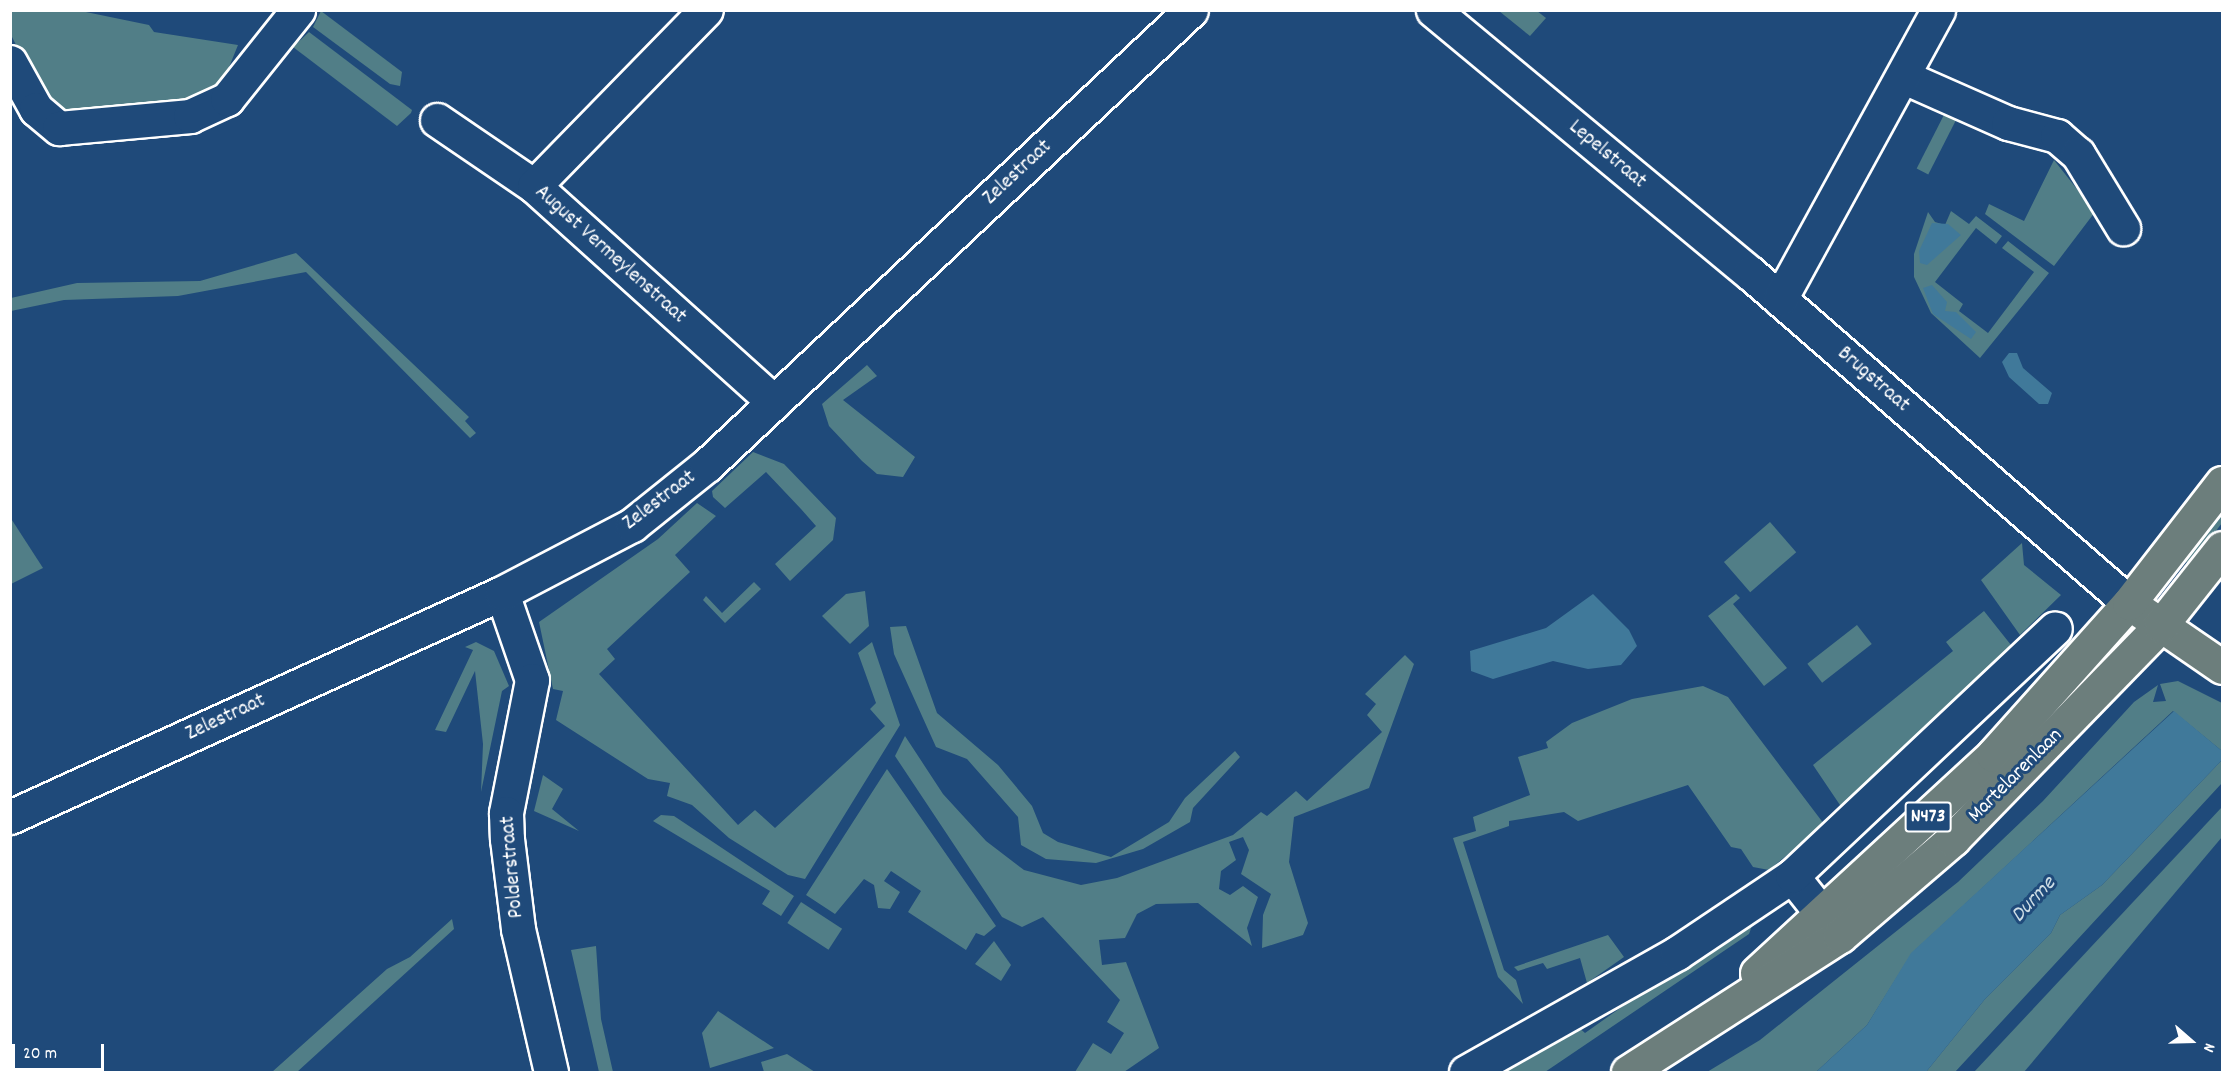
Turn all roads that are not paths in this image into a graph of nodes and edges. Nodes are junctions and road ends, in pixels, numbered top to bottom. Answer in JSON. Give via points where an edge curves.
{"nodes":[{"id":1,"x":706,"y":10,"type":"edge"},
{"id":2,"x":1191,"y":10,"type":"edge"},
{"id":3,"x":1433,"y":10,"type":"edge"},
{"id":4,"x":1938,"y":10,"type":"edge"},
{"id":5,"x":289,"y":16,"type":"edge"},
{"id":6,"x":10,"y":62,"type":"edge"},
{"id":7,"x":1904,"y":77,"type":"junction"},
{"id":8,"x":437,"y":120,"type":"dead end"},
{"id":9,"x":534,"y":186,"type":"junction"},
{"id":10,"x":2123,"y":228,"type":"dead end"},
{"id":11,"x":1780,"y":299,"type":"junction"},
{"id":12,"x":774,"y":402,"type":"junction"},
{"id":13,"x":2223,"y":483,"type":"edge"},
{"id":14,"x":2223,"y":548,"type":"edge"},
{"id":15,"x":502,"y":593,"type":"junction"},
{"id":16,"x":2129,"y":603,"type":"junction"},
{"id":17,"x":2161,"y":625,"type":"junction"},
{"id":18,"x":2055,"y":628,"type":"dead end"},
{"id":19,"x":2223,"y":667,"type":"edge"},
{"id":20,"x":10,"y":817,"type":"edge"},
{"id":21,"x":1792,"y":876,"type":"junction"},
{"id":22,"x":1822,"y":914,"type":"junction"},
{"id":23,"x":1712,"y":1015,"type":"junction"},
{"id":24,"x":550,"y":1072,"type":"edge"},
{"id":25,"x":1466,"y":1072,"type":"edge"},
{"id":26,"x":1628,"y":1072,"type":"edge"}],
"edges":[{"from":1,"to":9,"type":"street"},
{"from":2,"to":12,"type":"street","name":"Zelestraat"},
{"from":3,"to":11,"type":"street","name":"Lepelstraat"},
{"from":4,"to":7,"type":"street"},
{"from":5,"to":6,"type":"street","via":[[228,99],[204,113],[74,130],[45,121]]},
{"from":7,"to":10,"type":"street","via":[[2008,123],[2057,136],[2078,154]]},
{"from":7,"to":11,"type":"street"},
{"from":8,"to":9,"type":"street","name":"August Vermeylenstraat"},
{"from":9,"to":12,"type":"street","name":"August Vermeylenstraat"},
{"from":11,"to":16,"type":"street","name":"Brugstraat"},
{"from":12,"to":15,"type":"street","name":"Zelestraat","via":[[632,525]]},
{"from":13,"to":16,"type":"main road","name":"Martelarenlaan"},
{"from":14,"to":17,"type":"main road","name":"Martelarenlaan"},
{"from":15,"to":20,"type":"street","name":"Zelestraat"},
{"from":15,"to":24,"type":"street","name":"Polderstraat","via":[[532,680],[506,813],[507,839],[518,929]]},
{"from":16,"to":17,"type":"main road","name":"Brugstraat"},
{"from":16,"to":22,"type":"main road","name":"Martelarenlaan","number":"N473","via":[[1993,755]]},
{"from":17,"to":19,"type":"main road","name":"Brugstraat"},
{"from":17,"to":23,"type":"main road","name":"Martelarenlaan","number":"N473","via":[[1953,839],[1840,936]]},
{"from":18,"to":21,"type":"street"},
{"from":21,"to":22,"type":"street"},
{"from":21,"to":25,"type":"street","via":[[1734,917]]},
{"from":22,"to":23,"type":"main road","name":"Martelarenlaan","number":"N473"},
{"from":23,"to":26,"type":"main road","name":"Martelarenlaan","number":"N473"}]}
